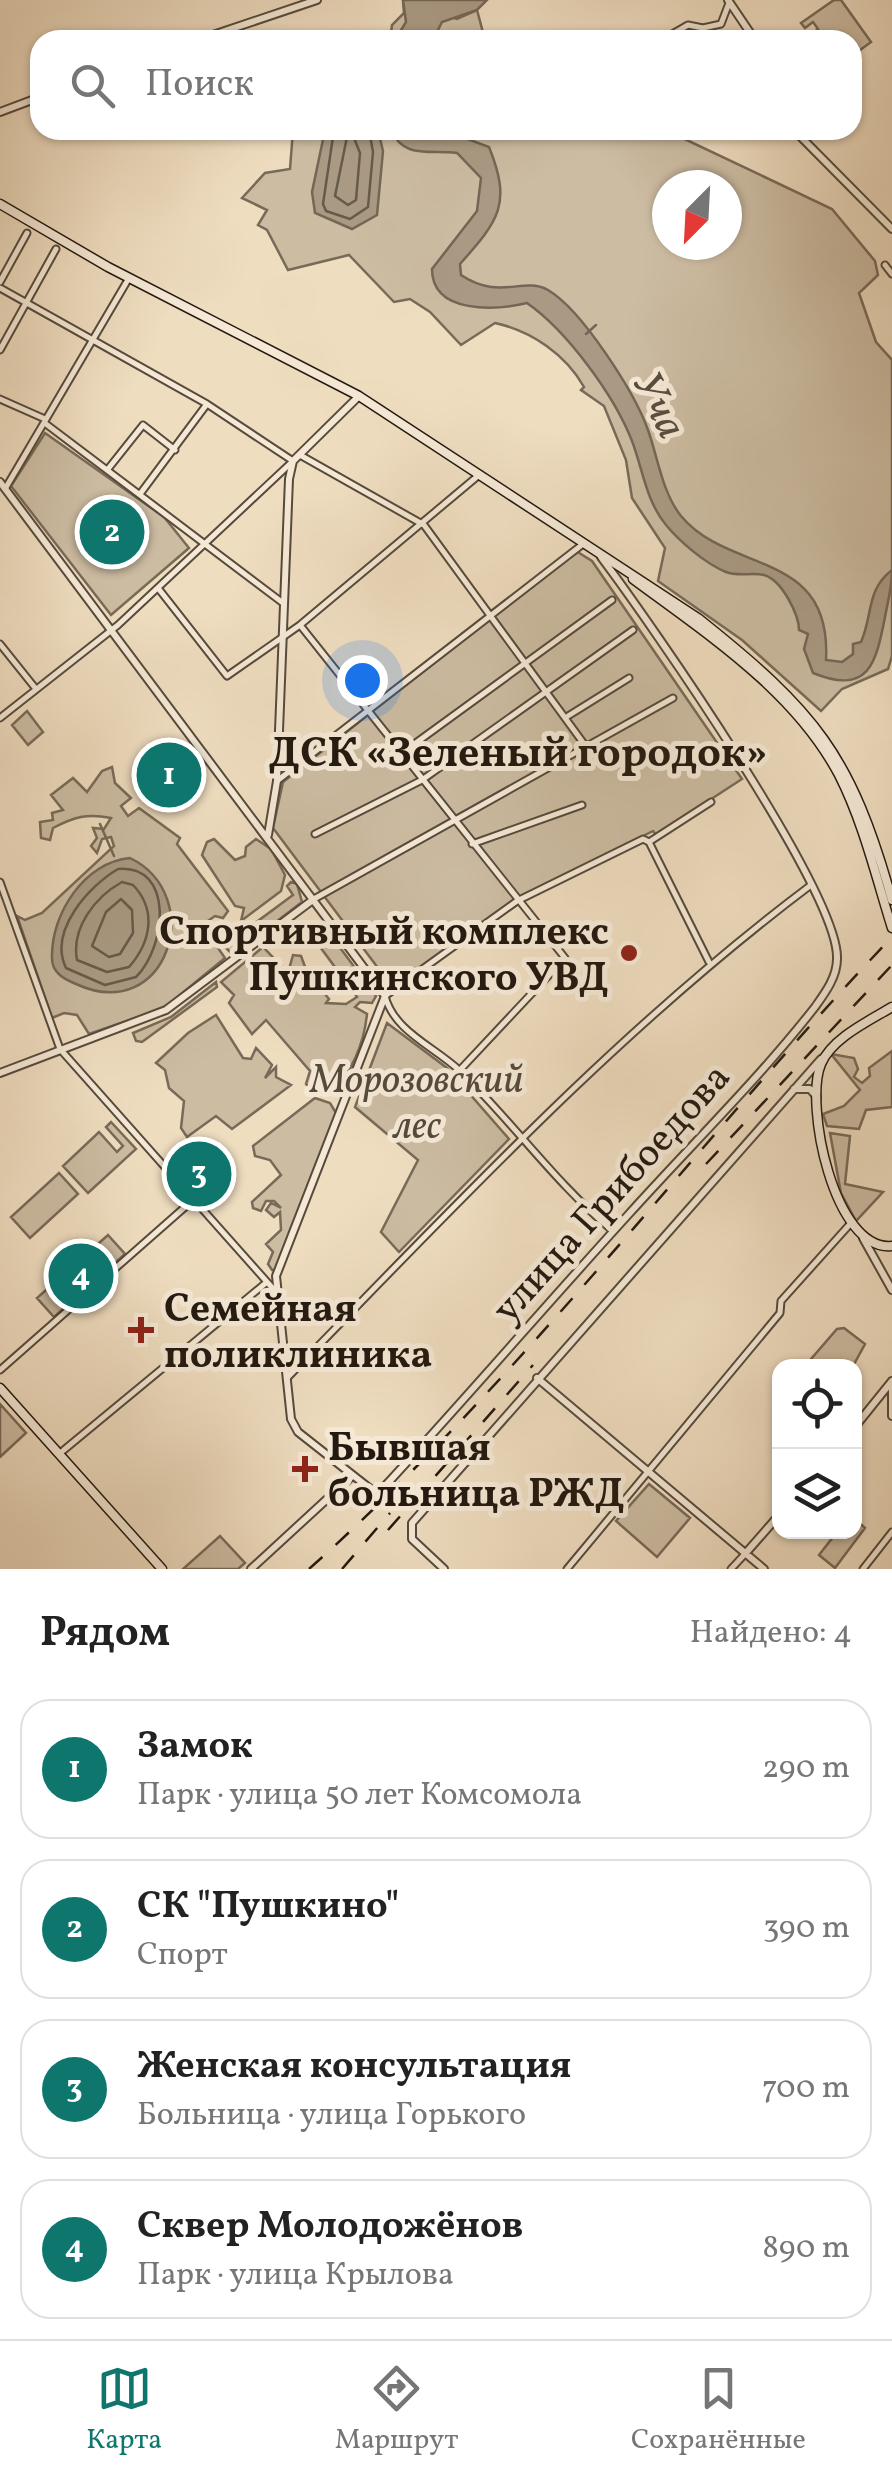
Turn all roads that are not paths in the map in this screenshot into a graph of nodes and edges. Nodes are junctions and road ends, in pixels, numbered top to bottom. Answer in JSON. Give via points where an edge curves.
{"nodes":[{"id":1,"x":317,"y":0,"type":"edge"},
{"id":2,"x":728,"y":1,"type":"edge"},
{"id":3,"x":290,"y":3,"type":"edge"},
{"id":4,"x":703,"y":28,"type":"joint"},
{"id":5,"x":223,"y":30,"type":"edge"},
{"id":6,"x":679,"y":30,"type":"edge"},
{"id":7,"x":748,"y":30,"type":"edge"},
{"id":8,"x":30,"y":101,"type":"edge"},
{"id":9,"x":0,"y":112,"type":"edge"},
{"id":10,"x":804,"y":140,"type":"edge"},
{"id":11,"x":0,"y":204,"type":"edge"},
{"id":12,"x":892,"y":230,"type":"edge"},
{"id":13,"x":26,"y":232,"type":"dead end"},
{"id":14,"x":56,"y":249,"type":"dead end"},
{"id":15,"x":885,"y":265,"type":"dead end"},
{"id":16,"x":892,"y":274,"type":"edge"},
{"id":17,"x":129,"y":278,"type":"junction"},
{"id":18,"x":0,"y":285,"type":"edge"},
{"id":19,"x":28,"y":303,"type":"junction"},
{"id":20,"x":93,"y":339,"type":"junction"},
{"id":21,"x":0,"y":350,"type":"edge"},
{"id":22,"x":359,"y":396,"type":"junction"},
{"id":23,"x":0,"y":399,"type":"edge"},
{"id":24,"x":207,"y":404,"type":"junction"},
{"id":25,"x":46,"y":422,"type":"junction"},
{"id":26,"x":175,"y":450,"type":"junction"},
{"id":27,"x":296,"y":458,"type":"junction"},
{"id":28,"x":107,"y":470,"type":"junction"},
{"id":29,"x":479,"y":475,"type":"junction"},
{"id":30,"x":3,"y":486,"type":"edge"},
{"id":31,"x":139,"y":494,"type":"junction"},
{"id":32,"x":424,"y":524,"type":"junction"},
{"id":33,"x":206,"y":544,"type":"junction"},
{"id":34,"x":583,"y":544,"type":"junction"},
{"id":35,"x":598,"y":552,"type":"junction"},
{"id":36,"x":158,"y":588,"type":"junction"},
{"id":37,"x":654,"y":590,"type":"junction"},
{"id":38,"x":612,"y":600,"type":"dead end"},
{"id":39,"x":286,"y":605,"type":"junction"},
{"id":40,"x":639,"y":610,"type":"junction"},
{"id":41,"x":492,"y":615,"type":"junction"},
{"id":42,"x":300,"y":625,"type":"junction"},
{"id":43,"x":112,"y":630,"type":"junction"},
{"id":44,"x":633,"y":630,"type":"dead end"},
{"id":45,"x":285,"y":632,"type":"junction"},
{"id":46,"x":0,"y":644,"type":"edge"},
{"id":47,"x":529,"y":663,"type":"junction"},
{"id":48,"x":629,"y":678,"type":"dead end"},
{"id":49,"x":36,"y":689,"type":"junction"},
{"id":50,"x":549,"y":691,"type":"junction"},
{"id":51,"x":673,"y":698,"type":"dead end"},
{"id":52,"x":368,"y":707,"type":"junction"},
{"id":53,"x":567,"y":716,"type":"junction"},
{"id":54,"x":0,"y":718,"type":"edge"},
{"id":55,"x":587,"y":748,"type":"junction"},
{"id":56,"x":402,"y":754,"type":"junction"},
{"id":57,"x":422,"y":780,"type":"junction"},
{"id":58,"x":277,"y":781,"type":"junction"},
{"id":59,"x":711,"y":802,"type":"dead end"},
{"id":60,"x":582,"y":805,"type":"dead end"},
{"id":61,"x":453,"y":821,"type":"junction"},
{"id":62,"x":268,"y":834,"type":"junction"},
{"id":63,"x":314,"y":834,"type":"dead end"},
{"id":64,"x":646,"y":841,"type":"junction"},
{"id":65,"x":472,"y":844,"type":"junction"},
{"id":66,"x":0,"y":882,"type":"edge"},
{"id":67,"x":812,"y":884,"type":"junction"},
{"id":68,"x":314,"y":899,"type":"junction"},
{"id":69,"x":892,"y":900,"type":"edge"},
{"id":70,"x":517,"y":901,"type":"junction"},
{"id":71,"x":4,"y":906,"type":"edge"},
{"id":72,"x":892,"y":928,"type":"edge"},
{"id":73,"x":710,"y":962,"type":"junction"},
{"id":74,"x":385,"y":996,"type":"junction"},
{"id":75,"x":890,"y":1008,"type":"edge"},
{"id":76,"x":60,"y":1048,"type":"junction"},
{"id":77,"x":827,"y":1052,"type":"junction"},
{"id":78,"x":459,"y":1071,"type":"junction"},
{"id":79,"x":0,"y":1073,"type":"edge"},
{"id":80,"x":793,"y":1090,"type":"junction"},
{"id":81,"x":818,"y":1100,"type":"junction"},
{"id":82,"x":518,"y":1138,"type":"junction"},
{"id":83,"x":192,"y":1200,"type":"junction"},
{"id":84,"x":851,"y":1223,"type":"junction"},
{"id":85,"x":613,"y":1230,"type":"junction"},
{"id":86,"x":863,"y":1238,"type":"junction"},
{"id":87,"x":892,"y":1246,"type":"edge"},
{"id":88,"x":267,"y":1282,"type":"junction"},
{"id":89,"x":892,"y":1290,"type":"edge"},
{"id":90,"x":278,"y":1294,"type":"junction"},
{"id":91,"x":0,"y":1370,"type":"edge"},
{"id":92,"x":536,"y":1378,"type":"junction"},
{"id":93,"x":286,"y":1379,"type":"junction"},
{"id":94,"x":890,"y":1386,"type":"edge"},
{"id":95,"x":0,"y":1388,"type":"edge"},
{"id":96,"x":879,"y":1400,"type":"junction"},
{"id":97,"x":891,"y":1409,"type":"edge"},
{"id":98,"x":862,"y":1419,"type":"edge"},
{"id":99,"x":60,"y":1454,"type":"junction"},
{"id":100,"x":650,"y":1471,"type":"junction"},
{"id":101,"x":351,"y":1477,"type":"junction"},
{"id":102,"x":772,"y":1523,"type":"edge"},
{"id":103,"x":892,"y":1532,"type":"edge"},
{"id":104,"x":744,"y":1554,"type":"junction"},
{"id":105,"x":441,"y":1568,"type":"edge"},
{"id":106,"x":162,"y":1569,"type":"edge"},
{"id":107,"x":251,"y":1569,"type":"edge"},
{"id":108,"x":568,"y":1569,"type":"edge"},
{"id":109,"x":731,"y":1569,"type":"edge"},
{"id":110,"x":764,"y":1569,"type":"edge"},
{"id":111,"x":864,"y":1569,"type":"edge"}],
"edges":[{"from":1,"to":3,"type":"street"},
{"from":2,"to":4,"type":"street","via":[[721,24]]},
{"from":2,"to":7,"type":"street"},
{"from":3,"to":5,"type":"street"},
{"from":4,"to":6,"type":"street"},
{"from":8,"to":9,"type":"street"},
{"from":10,"to":12,"type":"street"},
{"from":11,"to":17,"type":"main road"},
{"from":13,"to":18,"type":"street"},
{"from":14,"to":19,"type":"street"},
{"from":15,"to":16,"type":"street"},
{"from":17,"to":20,"type":"street"},
{"from":17,"to":22,"type":"main road"},
{"from":18,"to":19,"type":"street"},
{"from":19,"to":20,"type":"street"},
{"from":19,"to":21,"type":"street"},
{"from":20,"to":24,"type":"street"},
{"from":20,"to":25,"type":"street"},
{"from":22,"to":27,"type":"street"},
{"from":22,"to":29,"type":"main road"},
{"from":23,"to":25,"type":"street"},
{"from":24,"to":26,"type":"street"},
{"from":24,"to":27,"type":"street"},
{"from":25,"to":28,"type":"street"},
{"from":25,"to":30,"type":"street"},
{"from":26,"to":28,"type":"street","via":[[143,425]]},
{"from":26,"to":31,"type":"street"},
{"from":27,"to":32,"type":"street"},
{"from":27,"to":33,"type":"street"},
{"from":27,"to":39,"type":"street"},
{"from":28,"to":31,"type":"street"},
{"from":29,"to":32,"type":"street"},
{"from":29,"to":34,"type":"main road"},
{"from":30,"to":43,"type":"street"},
{"from":31,"to":33,"type":"street"},
{"from":32,"to":41,"type":"street"},
{"from":32,"to":42,"type":"street"},
{"from":33,"to":36,"type":"street"},
{"from":33,"to":39,"type":"street"},
{"from":34,"to":35,"type":"main road"},
{"from":34,"to":41,"type":"street"},
{"from":35,"to":37,"type":"main road"},
{"from":35,"to":40,"type":"street","name":"улица Грибоедова"},
{"from":36,"to":43,"type":"street"},
{"from":36,"to":45,"type":"street","via":[[227,676]]},
{"from":37,"to":40,"type":"street"},
{"from":37,"to":69,"type":"main road","via":[[746,656],[817,725],[860,800]]},
{"from":37,"to":72,"type":"main road","via":[[749,668],[813,734],[855,810]]},
{"from":38,"to":47,"type":"street"},
{"from":39,"to":45,"type":"street"},
{"from":40,"to":67,"type":"street","name":"улица Грибоедова"},
{"from":41,"to":47,"type":"street"},
{"from":41,"to":52,"type":"street"},
{"from":42,"to":45,"type":"street"},
{"from":42,"to":52,"type":"street"},
{"from":43,"to":49,"type":"street"},
{"from":43,"to":62,"type":"street"},
{"from":44,"to":50,"type":"street"},
{"from":45,"to":58,"type":"street"},
{"from":46,"to":49,"type":"street"},
{"from":47,"to":50,"type":"street"},
{"from":47,"to":56,"type":"street"},
{"from":48,"to":53,"type":"street"},
{"from":49,"to":54,"type":"street"},
{"from":50,"to":53,"type":"street"},
{"from":50,"to":57,"type":"street"},
{"from":51,"to":55,"type":"street"},
{"from":52,"to":56,"type":"street"},
{"from":52,"to":58,"type":"street"},
{"from":53,"to":55,"type":"street"},
{"from":55,"to":61,"type":"street"},
{"from":56,"to":57,"type":"street"},
{"from":57,"to":61,"type":"street"},
{"from":57,"to":63,"type":"street"},
{"from":58,"to":62,"type":"street"},
{"from":59,"to":64,"type":"street"},
{"from":60,"to":65,"type":"street"},
{"from":61,"to":65,"type":"street"},
{"from":61,"to":68,"type":"street"},
{"from":62,"to":68,"type":"street"},
{"from":64,"to":70,"type":"street"},
{"from":64,"to":73,"type":"street"},
{"from":65,"to":70,"type":"street"},
{"from":66,"to":71,"type":"street"},
{"from":67,"to":73,"type":"street"},
{"from":67,"to":85,"type":"street","name":"улица Грибоедова","via":[[837,948],[831,981]]},
{"from":68,"to":74,"type":"street"},
{"from":68,"to":76,"type":"street","via":[[166,1010]]},
{"from":70,"to":74,"type":"street"},
{"from":70,"to":78,"type":"street","via":[[566,958]]},
{"from":71,"to":76,"type":"street"},
{"from":73,"to":82,"type":"street"},
{"from":74,"to":78,"type":"street","via":[[390,1015]]},
{"from":74,"to":90,"type":"street","via":[[276,1276]]},
{"from":75,"to":77,"type":"main road"},
{"from":76,"to":79,"type":"street"},
{"from":76,"to":83,"type":"street"},
{"from":77,"to":80,"type":"street"},
{"from":77,"to":81,"type":"main road"},
{"from":78,"to":82,"type":"street"},
{"from":80,"to":81,"type":"street","via":[[810,1089]]},
{"from":80,"to":92,"type":"street"},
{"from":81,"to":84,"type":"main road","via":[[830,1184]]},
{"from":82,"to":85,"type":"street"},
{"from":82,"to":93,"type":"street"},
{"from":83,"to":88,"type":"street"},
{"from":83,"to":91,"type":"street"},
{"from":84,"to":86,"type":"main road"},
{"from":84,"to":100,"type":"street"},
{"from":85,"to":101,"type":"street","name":"улица Грибоедова","via":[[385,1486],[373,1491]]},
{"from":86,"to":87,"type":"main road"},
{"from":86,"to":89,"type":"street"},
{"from":88,"to":90,"type":"street"},
{"from":88,"to":99,"type":"street"},
{"from":90,"to":93,"type":"street"},
{"from":92,"to":100,"type":"street"},
{"from":92,"to":105,"type":"street","via":[[412,1523],[412,1540]]},
{"from":93,"to":101,"type":"street","via":[[298,1432]]},
{"from":94,"to":96,"type":"street"},
{"from":94,"to":97,"type":"street"},
{"from":95,"to":99,"type":"main road"},
{"from":96,"to":97,"type":"street"},
{"from":96,"to":97,"type":"street","via":[[883,1412]]},
{"from":96,"to":98,"type":"street"},
{"from":99,"to":106,"type":"main road"},
{"from":100,"to":104,"type":"street"},
{"from":100,"to":108,"type":"street"},
{"from":101,"to":107,"type":"street"},
{"from":102,"to":104,"type":"street"},
{"from":103,"to":111,"type":"street"},
{"from":104,"to":109,"type":"street"},
{"from":104,"to":110,"type":"street"}]}
